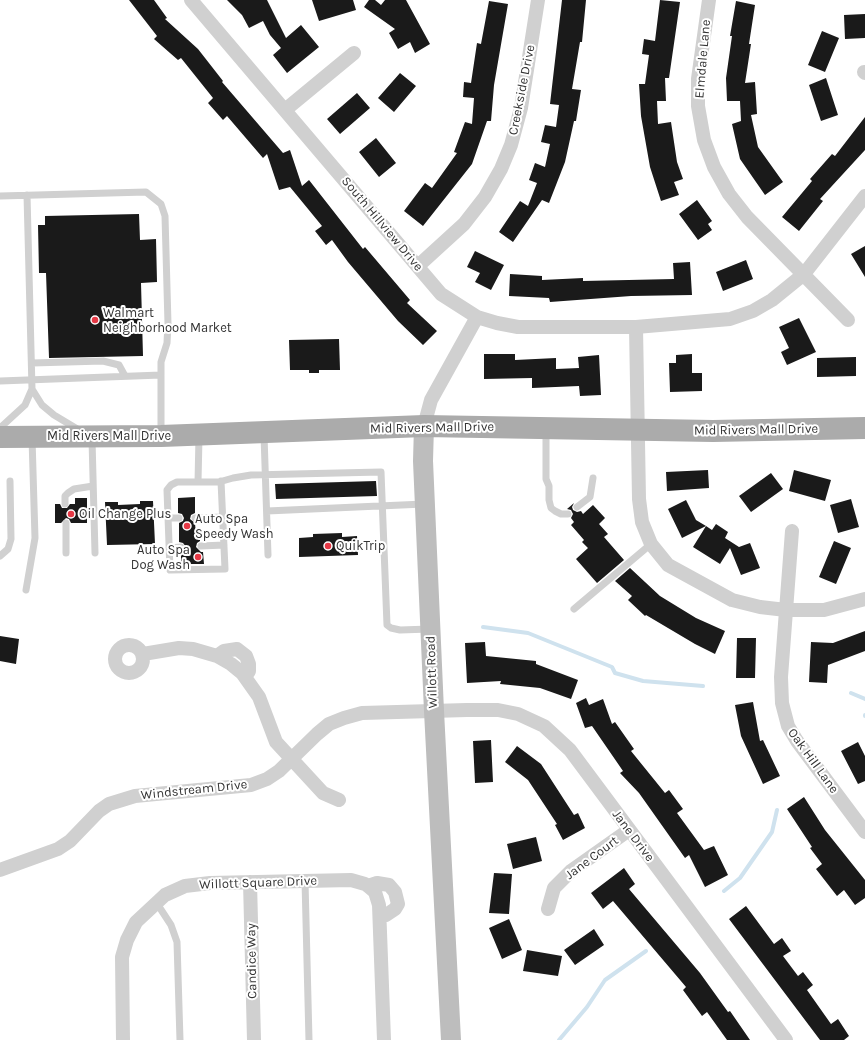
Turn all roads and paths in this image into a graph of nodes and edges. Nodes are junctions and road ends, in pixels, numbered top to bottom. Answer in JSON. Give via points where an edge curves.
{"nodes":[{"id":1,"x":191,"y":0,"type":"edge"},
{"id":2,"x":538,"y":0,"type":"edge"},
{"id":3,"x":709,"y":0,"type":"edge"},
{"id":4,"x":354,"y":53,"type":"dead end"},
{"id":5,"x":285,"y":110,"type":"junction"},
{"id":6,"x":27,"y":195,"type":"junction"},
{"id":7,"x":0,"y":196,"type":"edge"},
{"id":8,"x":865,"y":196,"type":"edge"},
{"id":9,"x":418,"y":266,"type":"junction"},
{"id":10,"x":804,"y":274,"type":"junction"},
{"id":11,"x":477,"y":317,"type":"junction"},
{"id":12,"x":848,"y":320,"type":"dead end"},
{"id":13,"x":636,"y":327,"type":"junction"},
{"id":14,"x":32,"y":363,"type":"junction"},
{"id":15,"x":161,"y":375,"type":"junction"},
{"id":16,"x":126,"y":376,"type":"junction"},
{"id":17,"x":32,"y":380,"type":"junction"},
{"id":18,"x":0,"y":381,"type":"edge"},
{"id":19,"x":32,"y":389,"type":"junction"},
{"id":20,"x":424,"y":426,"type":"junction"},
{"id":21,"x":0,"y":428,"type":"edge"},
{"id":22,"x":546,"y":428,"type":"junction"},
{"id":23,"x":865,"y":428,"type":"edge"},
{"id":24,"x":637,"y":431,"type":"junction"},
{"id":25,"x":264,"y":432,"type":"junction"},
{"id":26,"x":199,"y":435,"type":"junction"},
{"id":27,"x":32,"y":436,"type":"junction"},
{"id":28,"x":92,"y":436,"type":"junction"},
{"id":29,"x":162,"y":436,"type":"junction"},
{"id":30,"x":0,"y":437,"type":"edge"},
{"id":31,"x":266,"y":476,"type":"junction"},
{"id":32,"x":593,"y":478,"type":"dead end"},
{"id":33,"x":10,"y":481,"type":"dead end"},
{"id":34,"x":221,"y":481,"type":"junction"},
{"id":35,"x":198,"y":482,"type":"junction"},
{"id":36,"x":93,"y":486,"type":"junction"},
{"id":37,"x":65,"y":504,"type":"dead end"},
{"id":38,"x":425,"y":504,"type":"junction"},
{"id":39,"x":383,"y":506,"type":"junction"},
{"id":40,"x":577,"y":507,"type":"dead end"},
{"id":41,"x":267,"y":511,"type":"junction"},
{"id":42,"x":568,"y":514,"type":"dead end"},
{"id":43,"x":222,"y":517,"type":"junction"},
{"id":44,"x":168,"y":518,"type":"junction"},
{"id":45,"x":179,"y":518,"type":"dead end"},
{"id":46,"x":195,"y":518,"type":"dead end"},
{"id":47,"x":66,"y":523,"type":"dead end"},
{"id":48,"x":792,"y":532,"type":"dead end"},
{"id":49,"x":651,"y":544,"type":"junction"},
{"id":50,"x":224,"y":545,"type":"junction"},
{"id":51,"x":201,"y":546,"type":"dead end"},
{"id":52,"x":181,"y":547,"type":"dead end"},
{"id":53,"x":169,"y":548,"type":"junction"},
{"id":54,"x":66,"y":553,"type":"dead end"},
{"id":55,"x":95,"y":553,"type":"dead end"},
{"id":56,"x":268,"y":555,"type":"dead end"},
{"id":57,"x":0,"y":556,"type":"edge"},
{"id":58,"x":26,"y":590,"type":"dead end"},
{"id":59,"x":865,"y":599,"type":"edge"},
{"id":60,"x":574,"y":609,"type":"dead end"},
{"id":61,"x":786,"y":610,"type":"junction"},
{"id":62,"x":430,"y":629,"type":"junction"},
{"id":63,"x":143,"y":654,"type":"dead end"},
{"id":64,"x":434,"y":711,"type":"junction"},
{"id":65,"x":291,"y":760,"type":"junction"},
{"id":66,"x":339,"y":800,"type":"dead end"},
{"id":67,"x":860,"y":816,"type":"edge"},
{"id":68,"x":629,"y":830,"type":"junction"},
{"id":69,"x":865,"y":832,"type":"edge"},
{"id":70,"x":0,"y":870,"type":"edge"},
{"id":71,"x":305,"y":881,"type":"junction"},
{"id":72,"x":250,"y":882,"type":"junction"},
{"id":73,"x":368,"y":886,"type":"junction"},
{"id":74,"x":156,"y":902,"type":"junction"},
{"id":75,"x":548,"y":909,"type":"dead end"},
{"id":76,"x":380,"y":916,"type":"junction"},
{"id":77,"x":123,"y":1040,"type":"edge"},
{"id":78,"x":180,"y":1040,"type":"edge"},
{"id":79,"x":254,"y":1040,"type":"edge"},
{"id":80,"x":309,"y":1040,"type":"edge"},
{"id":81,"x":384,"y":1040,"type":"edge"},
{"id":82,"x":451,"y":1040,"type":"edge"},
{"id":83,"x":786,"y":1040,"type":"edge"}],
"edges":[{"from":1,"to":5,"type":"street","name":"South Hillview Drive"},
{"from":2,"to":9,"type":"street","name":"Creekside Drive","via":[[521,108],[511,145],[501,169],[485,197],[464,224]]},
{"from":3,"to":10,"type":"street","name":"Elmdale Lane","via":[[698,79],[698,106],[704,140],[714,167],[729,194],[747,217]]},
{"from":4,"to":5,"type":"street"},
{"from":5,"to":9,"type":"street","name":"South Hillview Drive"},
{"from":6,"to":7,"type":"lane"},
{"from":6,"to":14,"type":"lane"},
{"from":6,"to":15,"type":"lane","via":[[146,192],[162,204],[165,216],[168,324]]},
{"from":8,"to":10,"type":"street","name":"South Hillview Drive"},
{"from":9,"to":11,"type":"street","name":"South Hillview Drive","via":[[441,294]]},
{"from":10,"to":12,"type":"street","name":"Elmdale Lane"},
{"from":10,"to":13,"type":"street","name":"South Hillview Drive","via":[[772,300],[730,320]]},
{"from":11,"to":13,"type":"street","name":"South Hillview Drive","via":[[518,327]]},
{"from":11,"to":20,"type":"street","name":"Willott Road","via":[[431,400]]},
{"from":13,"to":24,"type":"street"},
{"from":14,"to":16,"type":"lane","via":[[103,361],[119,365]]},
{"from":14,"to":17,"type":"lane"},
{"from":15,"to":16,"type":"lane"},
{"from":15,"to":29,"type":"lane"},
{"from":16,"to":17,"type":"lane"},
{"from":17,"to":18,"type":"lane"},
{"from":17,"to":19,"type":"lane"},
{"from":19,"to":21,"type":"lane","via":[[25,405]]},
{"from":19,"to":28,"type":"lane","via":[[46,409]]},
{"from":20,"to":22,"type":"main road","name":"Mid Rivers Mall Drive"},
{"from":20,"to":25,"type":"main road","name":"Mid Rivers Mall Drive"},
{"from":20,"to":38,"type":"main road","name":"Willott Road"},
{"from":22,"to":24,"type":"main road","name":"Mid Rivers Mall Drive"},
{"from":22,"to":42,"type":"lane","via":[[546,479],[551,508],[561,514]]},
{"from":23,"to":24,"type":"main road","name":"Mid Rivers Mall Drive"},
{"from":24,"to":49,"type":"street","via":[[639,499],[642,522]]},
{"from":25,"to":26,"type":"main road","name":"Mid Rivers Mall Drive"},
{"from":25,"to":31,"type":"lane"},
{"from":26,"to":29,"type":"main road","name":"Mid Rivers Mall Drive"},
{"from":26,"to":35,"type":"lane"},
{"from":27,"to":28,"type":"main road","name":"Mid Rivers Mall Drive"},
{"from":27,"to":30,"type":"main road","name":"Mid Rivers Mall Drive"},
{"from":27,"to":58,"type":"lane","via":[[35,538]]},
{"from":28,"to":29,"type":"main road","name":"Mid Rivers Mall Drive"},
{"from":28,"to":36,"type":"lane"},
{"from":31,"to":34,"type":"lane"},
{"from":31,"to":39,"type":"lane","via":[[381,472]]},
{"from":31,"to":41,"type":"lane"},
{"from":32,"to":40,"type":"lane","via":[[590,497]]},
{"from":33,"to":57,"type":"lane","via":[[11,539],[8,549]]},
{"from":34,"to":35,"type":"lane"},
{"from":34,"to":43,"type":"lane"},
{"from":35,"to":44,"type":"lane","via":[[177,482],[171,485],[168,490]]},
{"from":36,"to":37,"type":"lane","via":[[74,489],[65,496]]},
{"from":36,"to":55,"type":"lane"},
{"from":38,"to":39,"type":"lane"},
{"from":38,"to":62,"type":"main road","name":"Willott Road"},
{"from":39,"to":41,"type":"lane"},
{"from":39,"to":62,"type":"lane","via":[[388,625],[400,630]]},
{"from":41,"to":56,"type":"lane"},
{"from":43,"to":46,"type":"lane"},
{"from":43,"to":50,"type":"lane"},
{"from":44,"to":45,"type":"lane"},
{"from":44,"to":53,"type":"lane"},
{"from":47,"to":54,"type":"lane"},
{"from":48,"to":61,"type":"street","name":"Oak Hill Lane"},
{"from":49,"to":60,"type":"lane"},
{"from":49,"to":61,"type":"street","via":[[668,565],[732,600]]},
{"from":50,"to":51,"type":"lane"},
{"from":50,"to":53,"type":"lane","via":[[225,569],[170,570]]},
{"from":52,"to":53,"type":"lane"},
{"from":59,"to":61,"type":"street","via":[[824,610]]},
{"from":61,"to":67,"type":"street","name":"Oak Hill Lane","via":[[781,677],[782,703],[788,726],[797,741]]},
{"from":62,"to":64,"type":"main road","name":"Willott Road"},
{"from":63,"to":65,"type":"street","via":[[179,648],[192,649],[217,656],[231,664],[245,677],[259,697],[276,742]]},
{"from":64,"to":65,"type":"street","name":"Windstream Drive","via":[[362,713],[344,718],[329,724]]},
{"from":64,"to":68,"type":"street","name":"Jane Drive","via":[[498,710],[518,714],[544,726],[570,750]]},
{"from":64,"to":82,"type":"main road","name":"Willott Road"},
{"from":65,"to":66,"type":"street","via":[[323,793]]},
{"from":65,"to":70,"type":"street","name":"Windstream Drive","via":[[267,779],[251,785],[135,796],[109,804],[98,811],[70,841],[58,849]]},
{"from":67,"to":69,"type":"street","name":"Oak Hill Lane"},
{"from":68,"to":75,"type":"street","name":"Jane Court","via":[[571,871],[554,888]]},
{"from":68,"to":83,"type":"street","name":"Jane Drive"},
{"from":71,"to":72,"type":"street","name":"Willott Square Drive"},
{"from":71,"to":73,"type":"street","name":"Willott Square Drive","via":[[351,880]]},
{"from":71,"to":80,"type":"lane"},
{"from":72,"to":74,"type":"street","name":"Willott Square Drive","via":[[185,886]]},
{"from":72,"to":79,"type":"street","name":"Candice Way"},
{"from":73,"to":76,"type":"street","via":[[375,892]]},
{"from":73,"to":76,"type":"street","name":"Willott Square Drive","via":[[377,883],[389,885],[396,892],[398,904],[395,909]]},
{"from":74,"to":77,"type":"street","name":"Willott Square Drive","via":[[136,922],[122,957]]},
{"from":74,"to":78,"type":"lane","via":[[171,925],[177,942]]},
{"from":76,"to":81,"type":"street"}]}
